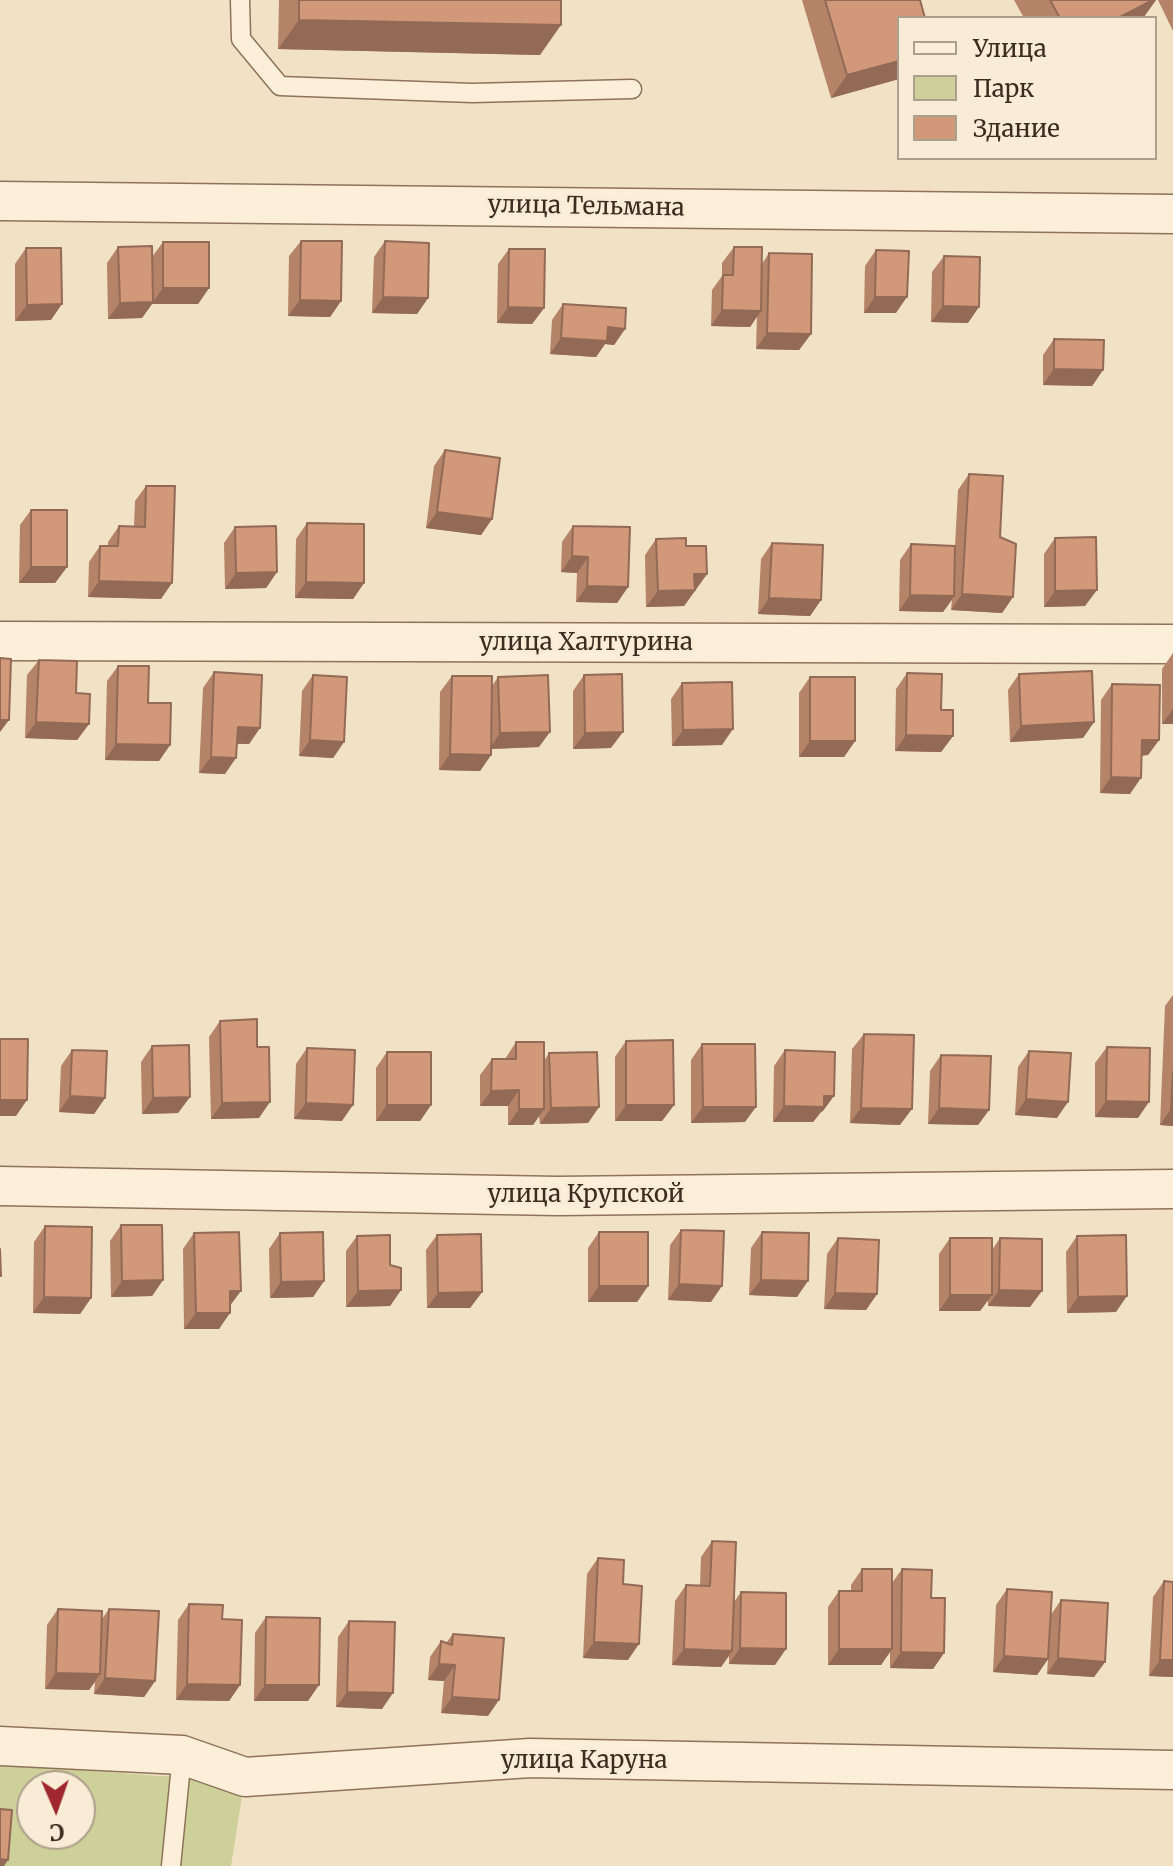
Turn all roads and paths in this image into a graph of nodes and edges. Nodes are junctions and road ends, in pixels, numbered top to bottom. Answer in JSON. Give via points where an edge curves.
{"nodes":[{"id":1,"x":240,"y":0,"type":"edge"},
{"id":2,"x":632,"y":89,"type":"dead end"},
{"id":3,"x":0,"y":201,"type":"edge"},
{"id":4,"x":1173,"y":214,"type":"edge"},
{"id":5,"x":0,"y":641,"type":"edge"},
{"id":6,"x":1173,"y":644,"type":"edge"},
{"id":7,"x":0,"y":1186,"type":"edge"},
{"id":8,"x":1173,"y":1189,"type":"edge"},
{"id":9,"x":0,"y":1746,"type":"edge"},
{"id":10,"x":182,"y":1755,"type":"junction"},
{"id":11,"x":1173,"y":1770,"type":"edge"},
{"id":12,"x":171,"y":1866,"type":"edge"}],
"edges":[{"from":1,"to":2,"type":"lane","via":[[241,39],[280,86],[472,93]]},
{"from":3,"to":4,"type":"street","name":"улица Тельмана"},
{"from":5,"to":6,"type":"street","name":"улица Халтурина"},
{"from":7,"to":8,"type":"street","name":"улица Крупской","via":[[558,1196]]},
{"from":9,"to":10,"type":"street","name":"улица Каруна"},
{"from":10,"to":11,"type":"street","name":"улица Каруна","via":[[245,1777],[530,1758]]},
{"from":10,"to":12,"type":"lane"}]}
